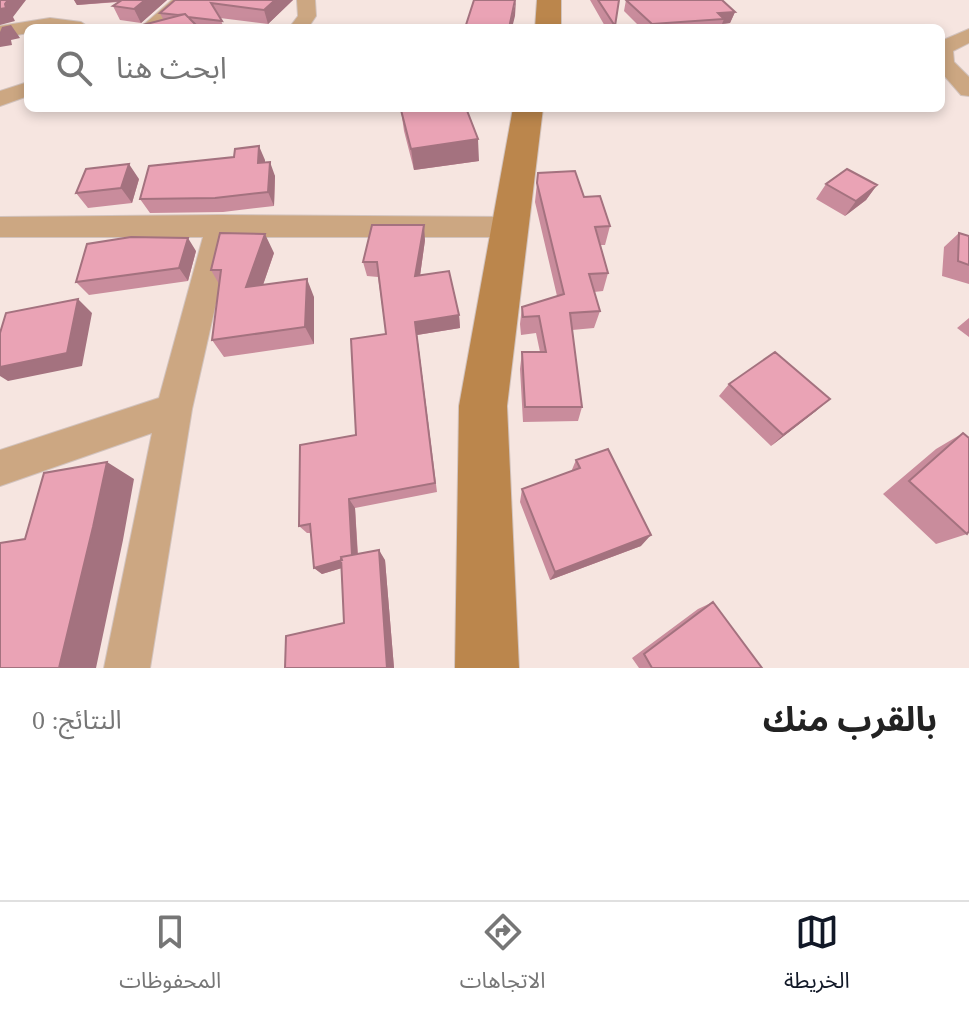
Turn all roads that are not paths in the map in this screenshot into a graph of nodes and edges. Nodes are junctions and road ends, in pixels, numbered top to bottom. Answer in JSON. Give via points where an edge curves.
{"nodes":[{"id":1,"x":183,"y":0,"type":"edge"},
{"id":2,"x":306,"y":0,"type":"edge"},
{"id":3,"x":549,"y":0,"type":"edge"},
{"id":4,"x":71,"y":4,"type":"dead end"},
{"id":5,"x":50,"y":24,"type":"edge"},
{"id":6,"x":154,"y":24,"type":"edge"},
{"id":7,"x":301,"y":24,"type":"edge"},
{"id":8,"x":548,"y":24,"type":"edge"},
{"id":9,"x":24,"y":28,"type":"edge"},
{"id":10,"x":0,"y":32,"type":"edge"},
{"id":11,"x":969,"y":35,"type":"edge"},
{"id":12,"x":945,"y":46,"type":"edge"},
{"id":13,"x":945,"y":64,"type":"edge"},
{"id":14,"x":24,"y":90,"type":"edge"},
{"id":15,"x":969,"y":90,"type":"edge"},
{"id":16,"x":0,"y":99,"type":"edge"},
{"id":17,"x":527,"y":112,"type":"edge"},
{"id":18,"x":220,"y":225,"type":"junction"},
{"id":19,"x":0,"y":227,"type":"edge"},
{"id":20,"x":511,"y":227,"type":"junction"},
{"id":21,"x":174,"y":409,"type":"junction"},
{"id":22,"x":0,"y":468,"type":"edge"},
{"id":23,"x":127,"y":668,"type":"edge"},
{"id":24,"x":487,"y":668,"type":"edge"}],
"edges":[{"from":1,"to":6,"type":"street"},
{"from":2,"to":7,"type":"street","via":[[307,16]]},
{"from":3,"to":8,"type":"main road"},
{"from":4,"to":5,"type":"street"},
{"from":9,"to":10,"type":"street"},
{"from":11,"to":12,"type":"street"},
{"from":13,"to":15,"type":"street"},
{"from":14,"to":16,"type":"street"},
{"from":17,"to":20,"type":"main road"},
{"from":18,"to":19,"type":"street"},
{"from":18,"to":20,"type":"street"},
{"from":18,"to":21,"type":"street"},
{"from":20,"to":24,"type":"main road","via":[[483,406]]},
{"from":21,"to":22,"type":"street"},
{"from":21,"to":23,"type":"street"}]}
